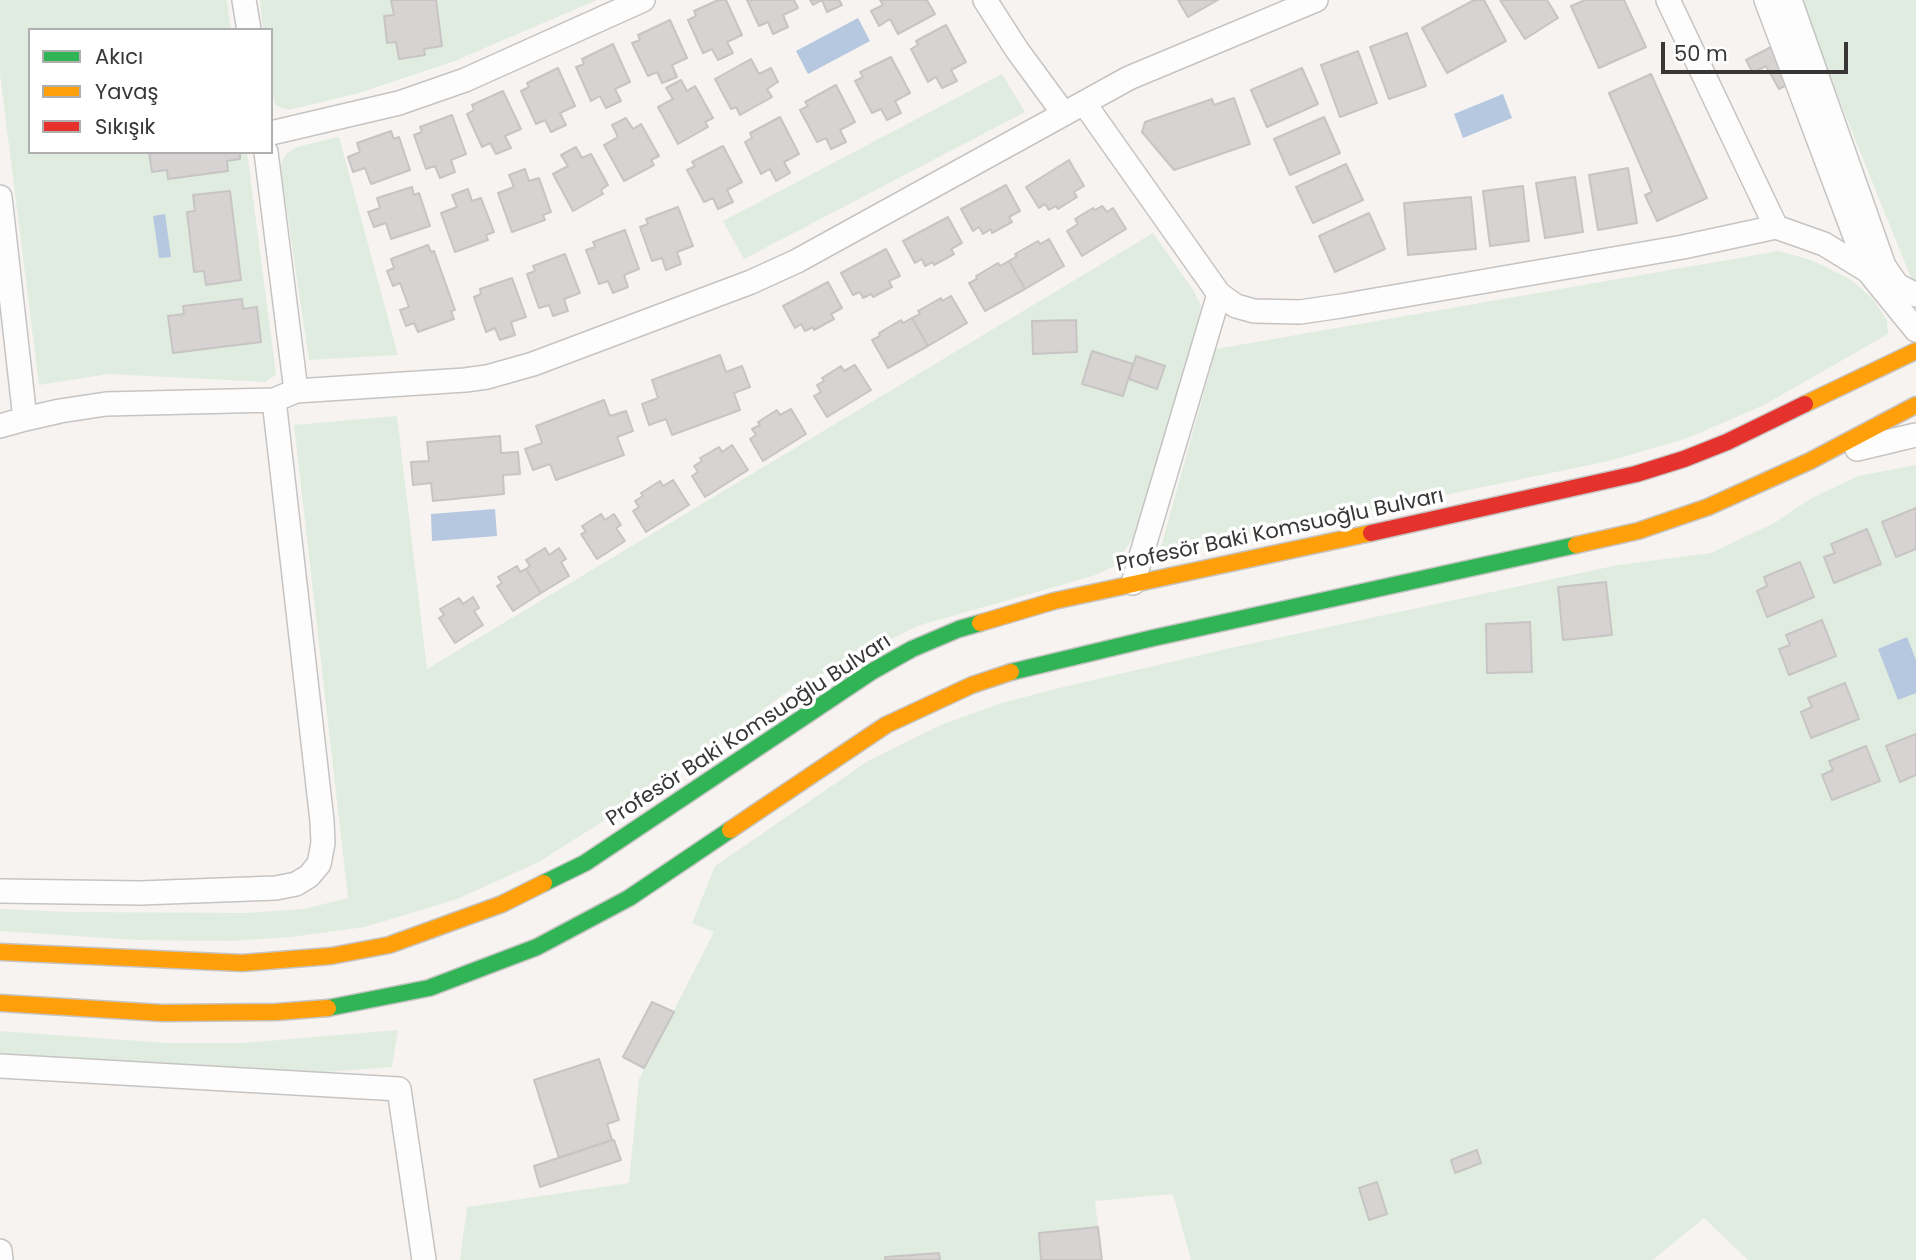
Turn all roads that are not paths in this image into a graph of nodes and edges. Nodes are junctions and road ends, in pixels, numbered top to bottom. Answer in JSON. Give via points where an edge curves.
{"nodes":[{"id":1,"x":244,"y":0,"type":"edge"},
{"id":2,"x":643,"y":0,"type":"edge"},
{"id":3,"x":985,"y":0,"type":"edge"},
{"id":4,"x":1316,"y":0,"type":"edge"},
{"id":5,"x":1668,"y":0,"type":"edge"},
{"id":6,"x":1766,"y":0,"type":"edge"},
{"id":7,"x":1790,"y":0,"type":"edge"},
{"id":8,"x":249,"y":28,"type":"edge"},
{"id":9,"x":1084,"y":103,"type":"junction"},
{"id":10,"x":1064,"y":114,"type":"junction"},
{"id":11,"x":273,"y":133,"type":"edge"},
{"id":12,"x":266,"y":154,"type":"edge"},
{"id":13,"x":0,"y":197,"type":"edge"},
{"id":14,"x":1776,"y":227,"type":"junction"},
{"id":15,"x":1868,"y":271,"type":"junction"},
{"id":16,"x":1219,"y":294,"type":"junction"},
{"id":17,"x":1916,"y":295,"type":"edge"},
{"id":18,"x":1916,"y":330,"type":"edge"},
{"id":19,"x":1916,"y":351,"type":"edge"},
{"id":20,"x":296,"y":391,"type":"junction"},
{"id":21,"x":274,"y":400,"type":"junction"},
{"id":22,"x":1916,"y":405,"type":"edge"},
{"id":23,"x":25,"y":419,"type":"junction"},
{"id":24,"x":0,"y":426,"type":"edge"},
{"id":25,"x":1916,"y":435,"type":"edge"},
{"id":26,"x":1810,"y":461,"type":"junction"},
{"id":27,"x":1133,"y":583,"type":"junction"},
{"id":28,"x":0,"y":891,"type":"edge"},
{"id":29,"x":0,"y":952,"type":"edge"},
{"id":30,"x":0,"y":1003,"type":"edge"},
{"id":31,"x":0,"y":1066,"type":"edge"},
{"id":32,"x":0,"y":1251,"type":"edge"},
{"id":33,"x":1,"y":1260,"type":"edge"},
{"id":34,"x":424,"y":1260,"type":"edge"}],
"edges":[{"from":1,"to":8,"type":"street"},
{"from":2,"to":11,"type":"street","via":[[399,103]]},
{"from":3,"to":10,"type":"street"},
{"from":4,"to":9,"type":"street","via":[[1160,64]]},
{"from":5,"to":14,"type":"street"},
{"from":6,"to":15,"type":"street"},
{"from":7,"to":17,"type":"street","via":[[1884,266],[1897,285]]},
{"from":9,"to":10,"type":"street"},
{"from":9,"to":16,"type":"street"},
{"from":10,"to":20,"type":"street","via":[[797,261],[533,364],[466,380]]},
{"from":12,"to":20,"type":"street"},
{"from":13,"to":23,"type":"street"},
{"from":14,"to":15,"type":"street","via":[[1824,244]]},
{"from":14,"to":16,"type":"street","via":[[1300,312],[1254,311]]},
{"from":15,"to":18,"type":"street"},
{"from":16,"to":27,"type":"street"},
{"from":19,"to":27,"type":"main road","name":"Profesör Baki Komsuoğlu Bulvarı","via":[[1727,442],[1636,474]]},
{"from":20,"to":21,"type":"street"},
{"from":21,"to":23,"type":"street","via":[[106,404]]},
{"from":21,"to":28,"type":"street","via":[[322,821],[318,864],[296,884],[276,888],[140,893]]},
{"from":22,"to":26,"type":"main road"},
{"from":23,"to":24,"type":"street"},
{"from":25,"to":26,"type":"street"},
{"from":26,"to":30,"type":"main road","via":[[1708,507],[1638,531],[1023,668],[972,685],[886,725],[629,898],[537,947],[429,988],[336,1007],[276,1012],[162,1013]]},
{"from":27,"to":29,"type":"main road","name":"Profesör Baki Komsuoğlu Bulvarı","via":[[1009,613],[912,649],[797,719],[585,863],[502,904],[389,945],[268,962]]},
{"from":31,"to":34,"type":"street","via":[[400,1088]]},
{"from":32,"to":33,"type":"street"}]}
